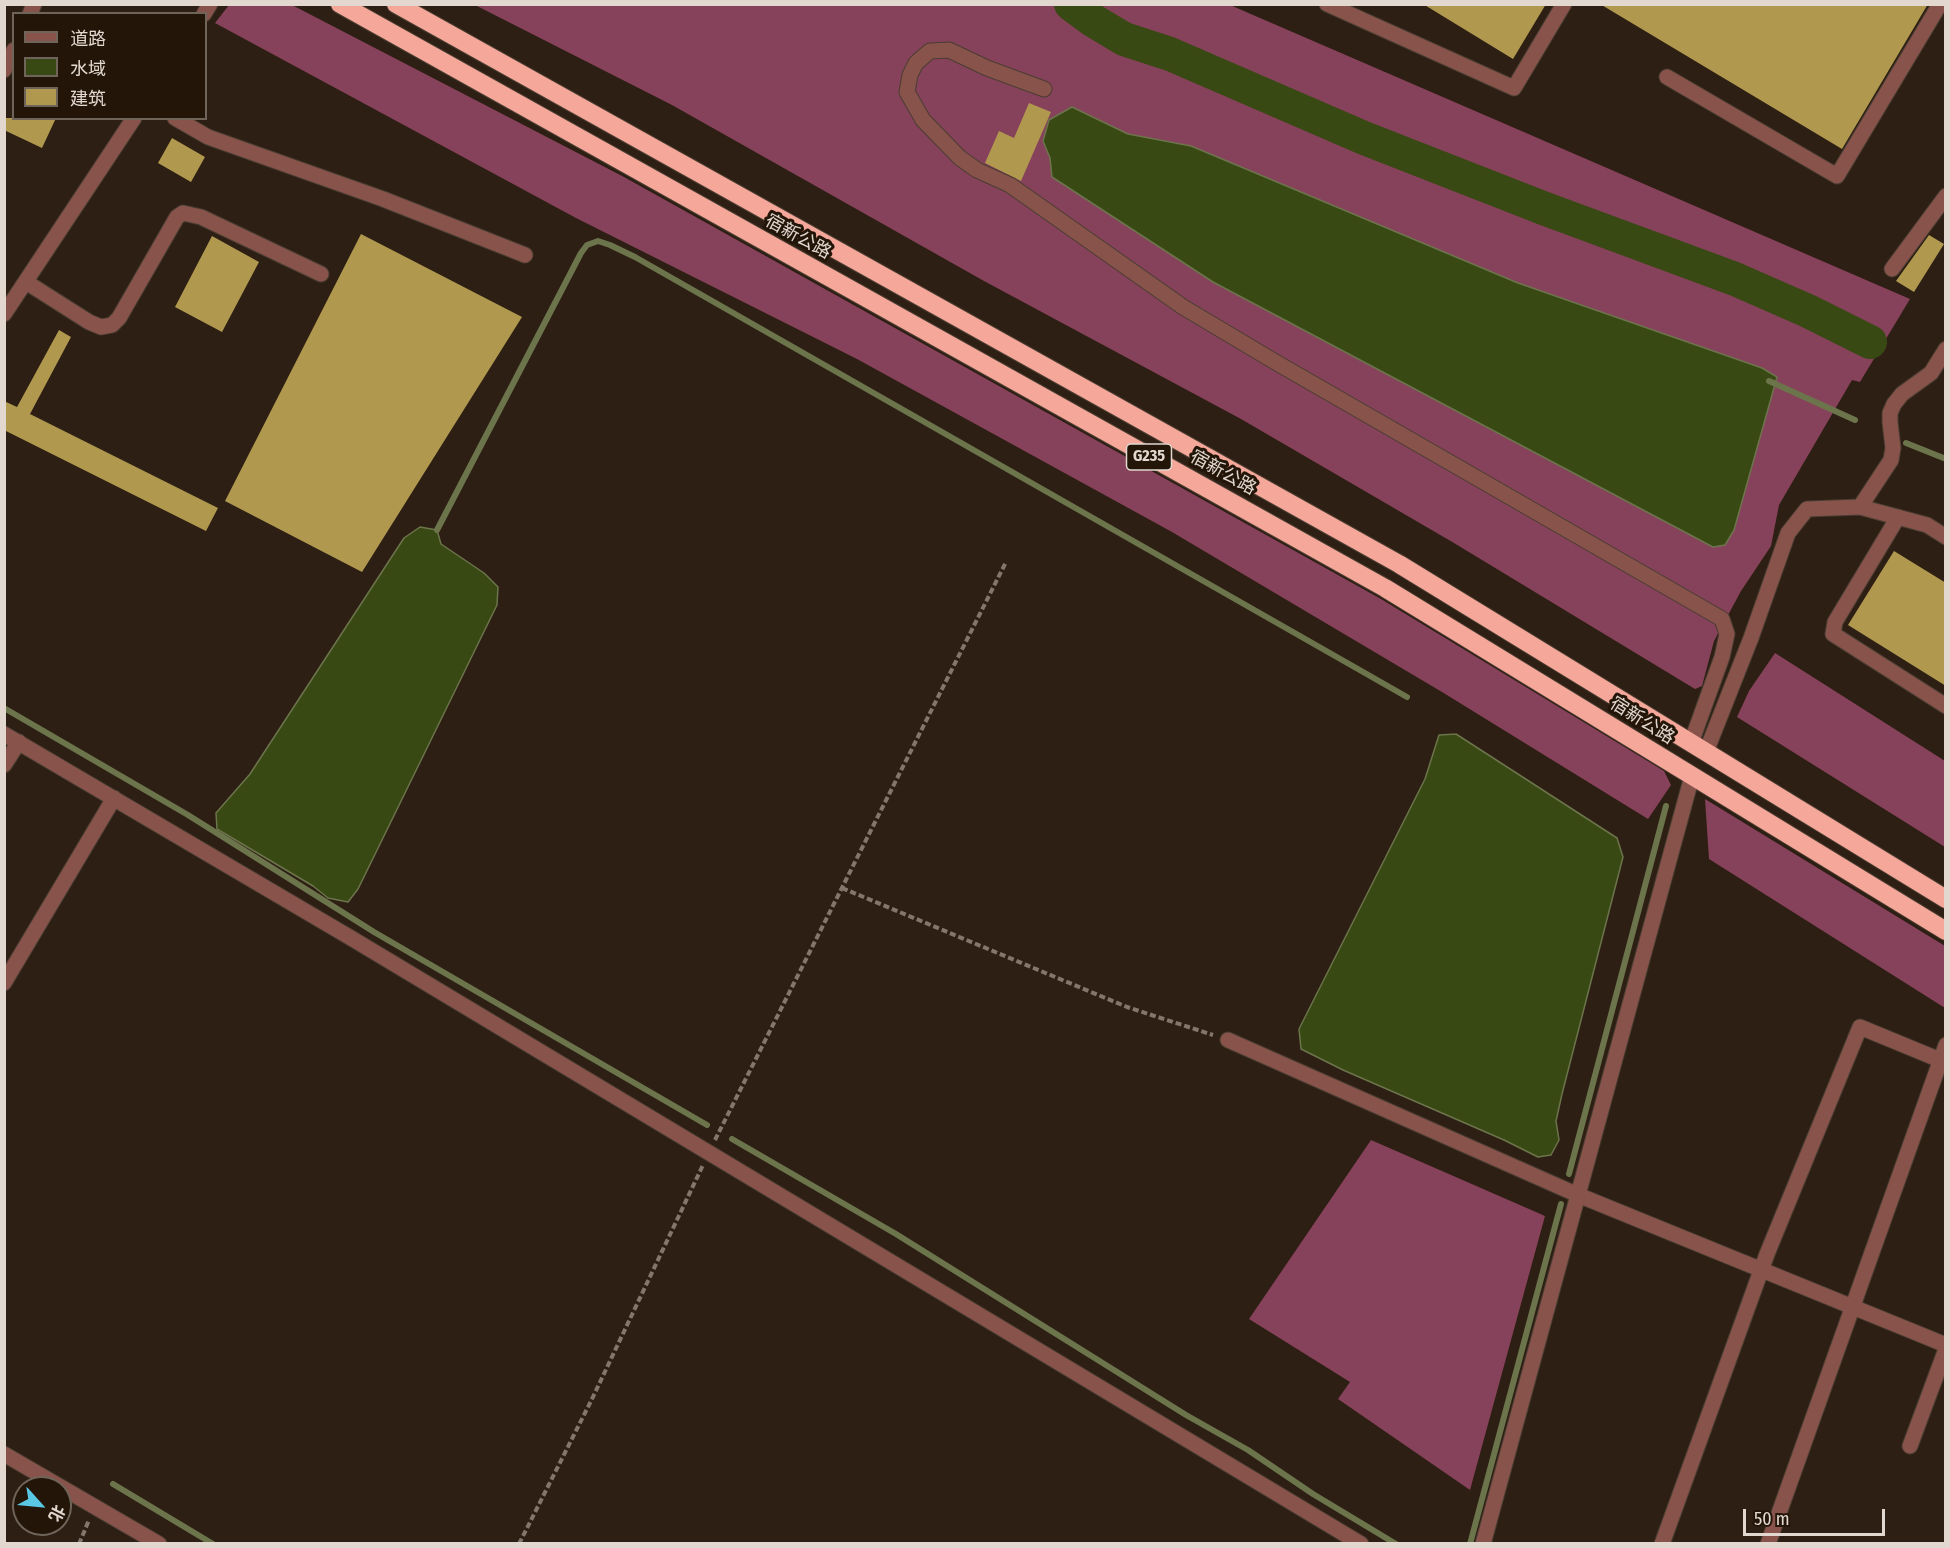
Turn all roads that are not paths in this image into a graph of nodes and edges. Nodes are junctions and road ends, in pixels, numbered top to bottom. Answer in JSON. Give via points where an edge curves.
{"nodes":[{"id":1,"x":340,"y":4,"type":"edge"},
{"id":2,"x":396,"y":4,"type":"edge"},
{"id":3,"x":1327,"y":4,"type":"edge"},
{"id":4,"x":1564,"y":4,"type":"edge"},
{"id":5,"x":1939,"y":16,"type":"edge"},
{"id":6,"x":12,"y":54,"type":"edge"},
{"id":7,"x":4,"y":70,"type":"edge"},
{"id":8,"x":1667,"y":77,"type":"dead end"},
{"id":9,"x":1044,"y":88,"type":"dead end"},
{"id":10,"x":133,"y":120,"type":"edge"},
{"id":11,"x":178,"y":120,"type":"edge"},
{"id":12,"x":1946,"y":196,"type":"edge"},
{"id":13,"x":525,"y":255,"type":"dead end"},
{"id":14,"x":1892,"y":269,"type":"dead end"},
{"id":15,"x":321,"y":274,"type":"dead end"},
{"id":16,"x":26,"y":282,"type":"junction"},
{"id":17,"x":4,"y":314,"type":"edge"},
{"id":18,"x":1946,"y":349,"type":"edge"},
{"id":19,"x":1860,"y":507,"type":"junction"},
{"id":20,"x":1898,"y":517,"type":"junction"},
{"id":21,"x":1946,"y":537,"type":"edge"},
{"id":22,"x":1946,"y":706,"type":"edge"},
{"id":23,"x":4,"y":734,"type":"edge"},
{"id":24,"x":19,"y":742,"type":"junction"},
{"id":25,"x":1698,"y":748,"type":"junction"},
{"id":26,"x":4,"y":765,"type":"edge"},
{"id":27,"x":1692,"y":776,"type":"junction"},
{"id":28,"x":114,"y":798,"type":"junction"},
{"id":29,"x":1946,"y":899,"type":"edge"},
{"id":30,"x":1946,"y":931,"type":"edge"},
{"id":31,"x":4,"y":983,"type":"edge"},
{"id":32,"x":1228,"y":1040,"type":"road end"},
{"id":33,"x":1943,"y":1052,"type":"edge"},
{"id":34,"x":1578,"y":1195,"type":"junction"},
{"id":35,"x":1761,"y":1269,"type":"junction"},
{"id":36,"x":1853,"y":1306,"type":"junction"},
{"id":37,"x":1946,"y":1347,"type":"edge"},
{"id":38,"x":1910,"y":1446,"type":"dead end"},
{"id":39,"x":4,"y":1454,"type":"edge"},
{"id":40,"x":159,"y":1544,"type":"edge"},
{"id":41,"x":1361,"y":1544,"type":"edge"},
{"id":42,"x":1483,"y":1544,"type":"edge"},
{"id":43,"x":1662,"y":1544,"type":"edge"},
{"id":44,"x":1768,"y":1544,"type":"edge"}],
"edges":[{"from":1,"to":27,"type":"highway","name":"宿新公路","number":"G235","via":[[1385,588]]},
{"from":2,"to":25,"type":"highway","name":"宿新公路","number":"G235","via":[[1399,564]]},
{"from":3,"to":4,"type":"street","via":[[1514,88]]},
{"from":5,"to":8,"type":"street","via":[[1838,176]]},
{"from":6,"to":7,"type":"street"},
{"from":9,"to":25,"type":"street","via":[[949,50],[930,51],[916,63],[907,92],[922,120],[960,158],[1010,185],[1183,307],[1722,619],[1727,634]]},
{"from":10,"to":16,"type":"street"},
{"from":11,"to":13,"type":"street","via":[[208,137]]},
{"from":12,"to":14,"type":"street"},
{"from":15,"to":16,"type":"street","via":[[201,217],[183,213],[111,325],[101,327],[89,322]]},
{"from":16,"to":17,"type":"street"},
{"from":18,"to":19,"type":"street","via":[[1931,373],[1894,404],[1890,413],[1891,459]]},
{"from":19,"to":20,"type":"street"},
{"from":19,"to":25,"type":"street","via":[[1807,509],[1788,532],[1751,638]]},
{"from":20,"to":21,"type":"street","via":[[1927,525]]},
{"from":20,"to":22,"type":"street","via":[[1835,622],[1833,634]]},
{"from":23,"to":24,"type":"street"},
{"from":24,"to":26,"type":"street"},
{"from":24,"to":28,"type":"street"},
{"from":25,"to":29,"type":"highway","name":"宿新公路","number":"G235"},
{"from":27,"to":30,"type":"highway","name":"宿新公路","number":"G235"},
{"from":27,"to":34,"type":"street"},
{"from":28,"to":31,"type":"street"},
{"from":28,"to":41,"type":"street"},
{"from":32,"to":34,"type":"street"},
{"from":33,"to":35,"type":"street","via":[[1860,1027]]},
{"from":33,"to":36,"type":"street"},
{"from":34,"to":35,"type":"street"},
{"from":34,"to":42,"type":"street"},
{"from":35,"to":36,"type":"street"},
{"from":35,"to":43,"type":"street"},
{"from":36,"to":37,"type":"street"},
{"from":36,"to":44,"type":"street"},
{"from":37,"to":38,"type":"street"},
{"from":39,"to":40,"type":"street"}]}
